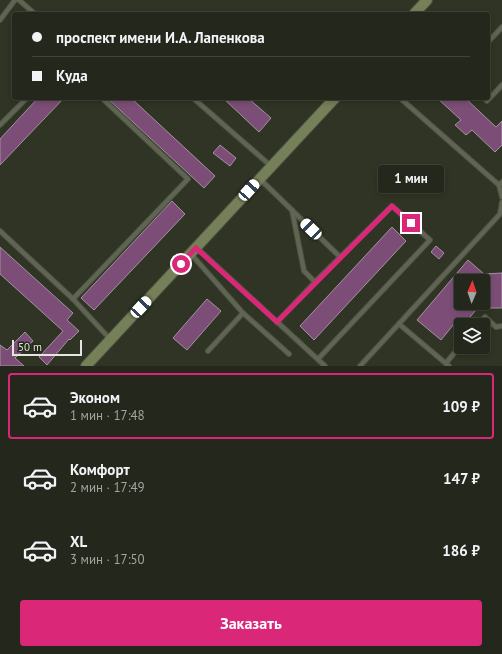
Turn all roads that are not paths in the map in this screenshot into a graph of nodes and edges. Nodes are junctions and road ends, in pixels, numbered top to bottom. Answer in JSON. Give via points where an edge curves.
{"nodes":[{"id":1,"x":15,"y":0,"type":"edge"},
{"id":2,"x":19,"y":0,"type":"edge"},
{"id":3,"x":427,"y":0,"type":"edge"},
{"id":4,"x":34,"y":12,"type":"edge"},
{"id":5,"x":416,"y":12,"type":"edge"},
{"id":6,"x":0,"y":20,"type":"edge"},
{"id":7,"x":502,"y":27,"type":"edge"},
{"id":8,"x":490,"y":40,"type":"edge"},
{"id":9,"x":502,"y":85,"type":"edge"},
{"id":10,"x":490,"y":98,"type":"edge"},
{"id":11,"x":25,"y":100,"type":"edge"},
{"id":12,"x":104,"y":100,"type":"dead end"},
{"id":13,"x":195,"y":100,"type":"edge"},
{"id":14,"x":333,"y":100,"type":"edge"},
{"id":15,"x":402,"y":100,"type":"edge"},
{"id":16,"x":0,"y":125,"type":"edge"},
{"id":17,"x":271,"y":166,"type":"junction"},
{"id":18,"x":260,"y":179,"type":"junction"},
{"id":19,"x":500,"y":183,"type":"edge"},
{"id":20,"x":502,"y":197,"type":"edge"},
{"id":21,"x":502,"y":202,"type":"edge"},
{"id":22,"x":502,"y":205,"type":"edge"},
{"id":23,"x":292,"y":210,"type":"junction"},
{"id":24,"x":0,"y":231,"type":"edge"},
{"id":25,"x":194,"y":251,"type":"junction"},
{"id":26,"x":340,"y":257,"type":"junction"},
{"id":27,"x":315,"y":282,"type":"junction"},
{"id":28,"x":73,"y":299,"type":"junction"},
{"id":29,"x":243,"y":313,"type":"junction"},
{"id":30,"x":277,"y":322,"type":"junction"},
{"id":31,"x":490,"y":322,"type":"edge"},
{"id":32,"x":399,"y":324,"type":"junction"},
{"id":33,"x":502,"y":326,"type":"edge"},
{"id":34,"x":110,"y":340,"type":"junction"},
{"id":35,"x":208,"y":352,"type":"dead end"},
{"id":36,"x":289,"y":354,"type":"dead end"},
{"id":37,"x":454,"y":354,"type":"edge"},
{"id":38,"x":318,"y":359,"type":"junction"},
{"id":39,"x":447,"y":364,"type":"edge"},
{"id":40,"x":86,"y":366,"type":"edge"},
{"id":41,"x":325,"y":366,"type":"edge"},
{"id":42,"x":360,"y":366,"type":"edge"}],
"edges":[{"from":1,"to":6,"type":"lane"},
{"from":2,"to":4,"type":"lane"},
{"from":3,"to":5,"type":"main road"},
{"from":7,"to":8,"type":"lane"},
{"from":9,"to":10,"type":"lane"},
{"from":11,"to":16,"type":"lane"},
{"from":12,"to":28,"type":"lane","via":[[188,179]]},
{"from":13,"to":17,"type":"lane"},
{"from":14,"to":17,"type":"main road"},
{"from":15,"to":19,"type":"lane"},
{"from":17,"to":18,"type":"main road"},
{"from":18,"to":23,"type":"lane"},
{"from":18,"to":25,"type":"main road"},
{"from":19,"to":20,"type":"lane"},
{"from":21,"to":22,"type":"lane"},
{"from":22,"to":32,"type":"lane","via":[[500,214]]},
{"from":23,"to":26,"type":"lane"},
{"from":23,"to":27,"type":"lane","via":[[304,270]]},
{"from":24,"to":28,"type":"lane"},
{"from":25,"to":29,"type":"lane"},
{"from":25,"to":30,"type":"lane"},
{"from":25,"to":34,"type":"main road"},
{"from":26,"to":27,"type":"lane"},
{"from":26,"to":38,"type":"lane","via":[[392,206],[430,240]]},
{"from":27,"to":30,"type":"lane"},
{"from":28,"to":34,"type":"lane"},
{"from":29,"to":35,"type":"lane"},
{"from":29,"to":36,"type":"lane"},
{"from":30,"to":38,"type":"lane"},
{"from":31,"to":33,"type":"lane","via":[[496,327]]},
{"from":32,"to":39,"type":"lane"},
{"from":32,"to":42,"type":"lane"},
{"from":34,"to":40,"type":"main road"},
{"from":37,"to":39,"type":"lane"},
{"from":38,"to":41,"type":"lane"}]}
